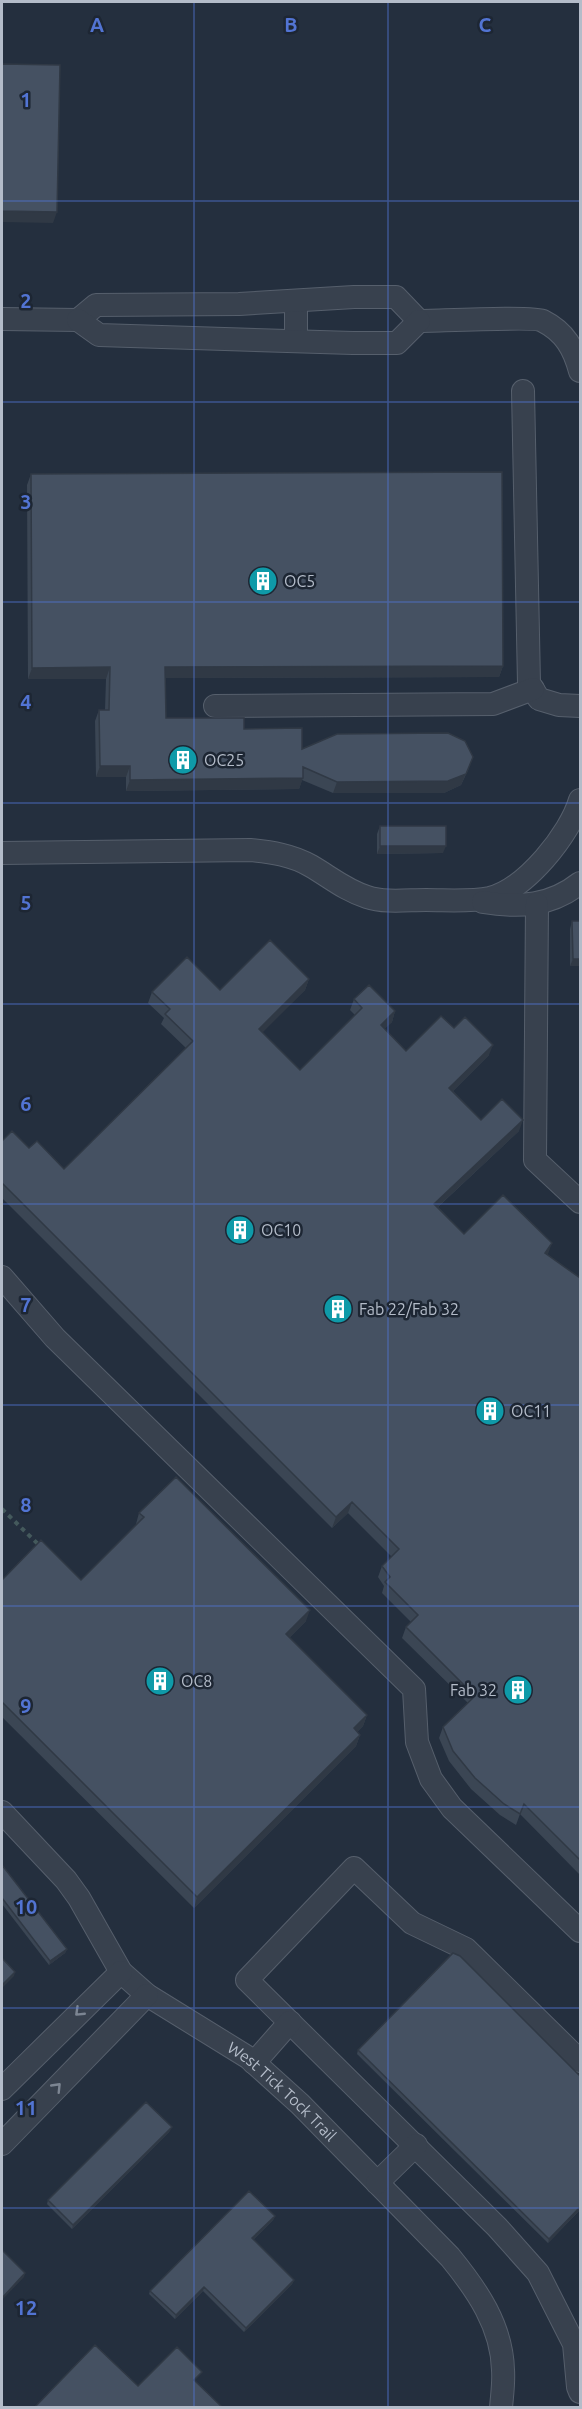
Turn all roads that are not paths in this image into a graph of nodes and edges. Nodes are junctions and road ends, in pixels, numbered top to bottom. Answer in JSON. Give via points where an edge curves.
{"nodes":[{"id":1,"x":296,"y":301,"type":"junction"},
{"id":2,"x":2,"y":319,"type":"edge"},
{"id":3,"x":78,"y":320,"type":"junction"},
{"id":4,"x":419,"y":321,"type":"junction"},
{"id":5,"x":296,"y":341,"type":"junction"},
{"id":6,"x":580,"y":371,"type":"edge"},
{"id":7,"x":523,"y":391,"type":"dead end"},
{"id":8,"x":533,"y":689,"type":"junction"},
{"id":9,"x":215,"y":706,"type":"dead end"},
{"id":10,"x":580,"y":706,"type":"edge"},
{"id":11,"x":580,"y":800,"type":"edge"},
{"id":12,"x":2,"y":853,"type":"edge"},
{"id":13,"x":580,"y":883,"type":"edge"},
{"id":14,"x":469,"y":900,"type":"junction"},
{"id":15,"x":537,"y":904,"type":"junction"},
{"id":16,"x":580,"y":1202,"type":"edge"},
{"id":17,"x":2,"y":1277,"type":"edge"},
{"id":18,"x":2,"y":1812,"type":"edge"},
{"id":19,"x":580,"y":1931,"type":"edge"},
{"id":20,"x":121,"y":1972,"type":"junction"},
{"id":21,"x":147,"y":1995,"type":"junction"},
{"id":22,"x":290,"y":2022,"type":"junction"},
{"id":23,"x":580,"y":2061,"type":"edge"},
{"id":24,"x":254,"y":2062,"type":"junction"},
{"id":25,"x":2,"y":2089,"type":"edge"},
{"id":26,"x":2,"y":2144,"type":"edge"},
{"id":27,"x":416,"y":2145,"type":"junction"},
{"id":28,"x":377,"y":2183,"type":"junction"},
{"id":29,"x":580,"y":2392,"type":"edge"},
{"id":30,"x":501,"y":2408,"type":"edge"}],
"edges":[{"from":1,"to":3,"type":"street","via":[[96,306]]},
{"from":1,"to":4,"type":"street","via":[[396,297]]},
{"from":1,"to":5,"type":"street"},
{"from":2,"to":3,"type":"street"},
{"from":3,"to":5,"type":"street","via":[[99,335]]},
{"from":4,"to":5,"type":"street","via":[[397,343]]},
{"from":4,"to":6,"type":"street","via":[[542,319],[575,349]]},
{"from":7,"to":8,"type":"street","via":[[529,683]]},
{"from":8,"to":9,"type":"street","via":[[493,704]]},
{"from":8,"to":10,"type":"street","via":[[539,699]]},
{"from":11,"to":14,"type":"street","via":[[559,840],[530,874],[510,889]]},
{"from":12,"to":14,"type":"street","via":[[273,852],[311,865],[351,891],[370,898]]},
{"from":13,"to":15,"type":"street","via":[[568,893]]},
{"from":14,"to":15,"type":"street"},
{"from":15,"to":16,"type":"street","via":[[535,1160]]},
{"from":17,"to":19,"type":"street","via":[[63,1346],[414,1689],[417,1742],[431,1779],[452,1808]]},
{"from":18,"to":20,"type":"street","name":"West Tick Tock Trail","via":[[66,1880]]},
{"from":20,"to":21,"type":"street","name":"West Tick Tock Trail"},
{"from":20,"to":25,"type":"street","one_way":true},
{"from":21,"to":24,"type":"street","name":"West Tick Tock Trail"},
{"from":26,"to":21,"type":"street","one_way":true},
{"from":22,"to":23,"type":"street","via":[[247,1980],[354,1868],[412,1923],[466,1949]]},
{"from":22,"to":24,"type":"street"},
{"from":22,"to":27,"type":"street"},
{"from":24,"to":28,"type":"street","name":"West Tick Tock Trail"},
{"from":27,"to":28,"type":"street"},
{"from":27,"to":29,"type":"street","via":[[538,2273],[574,2344]]},
{"from":28,"to":30,"type":"street","name":"West Tick Tock Trail","via":[[450,2257],[482,2301],[501,2349]]}]}
